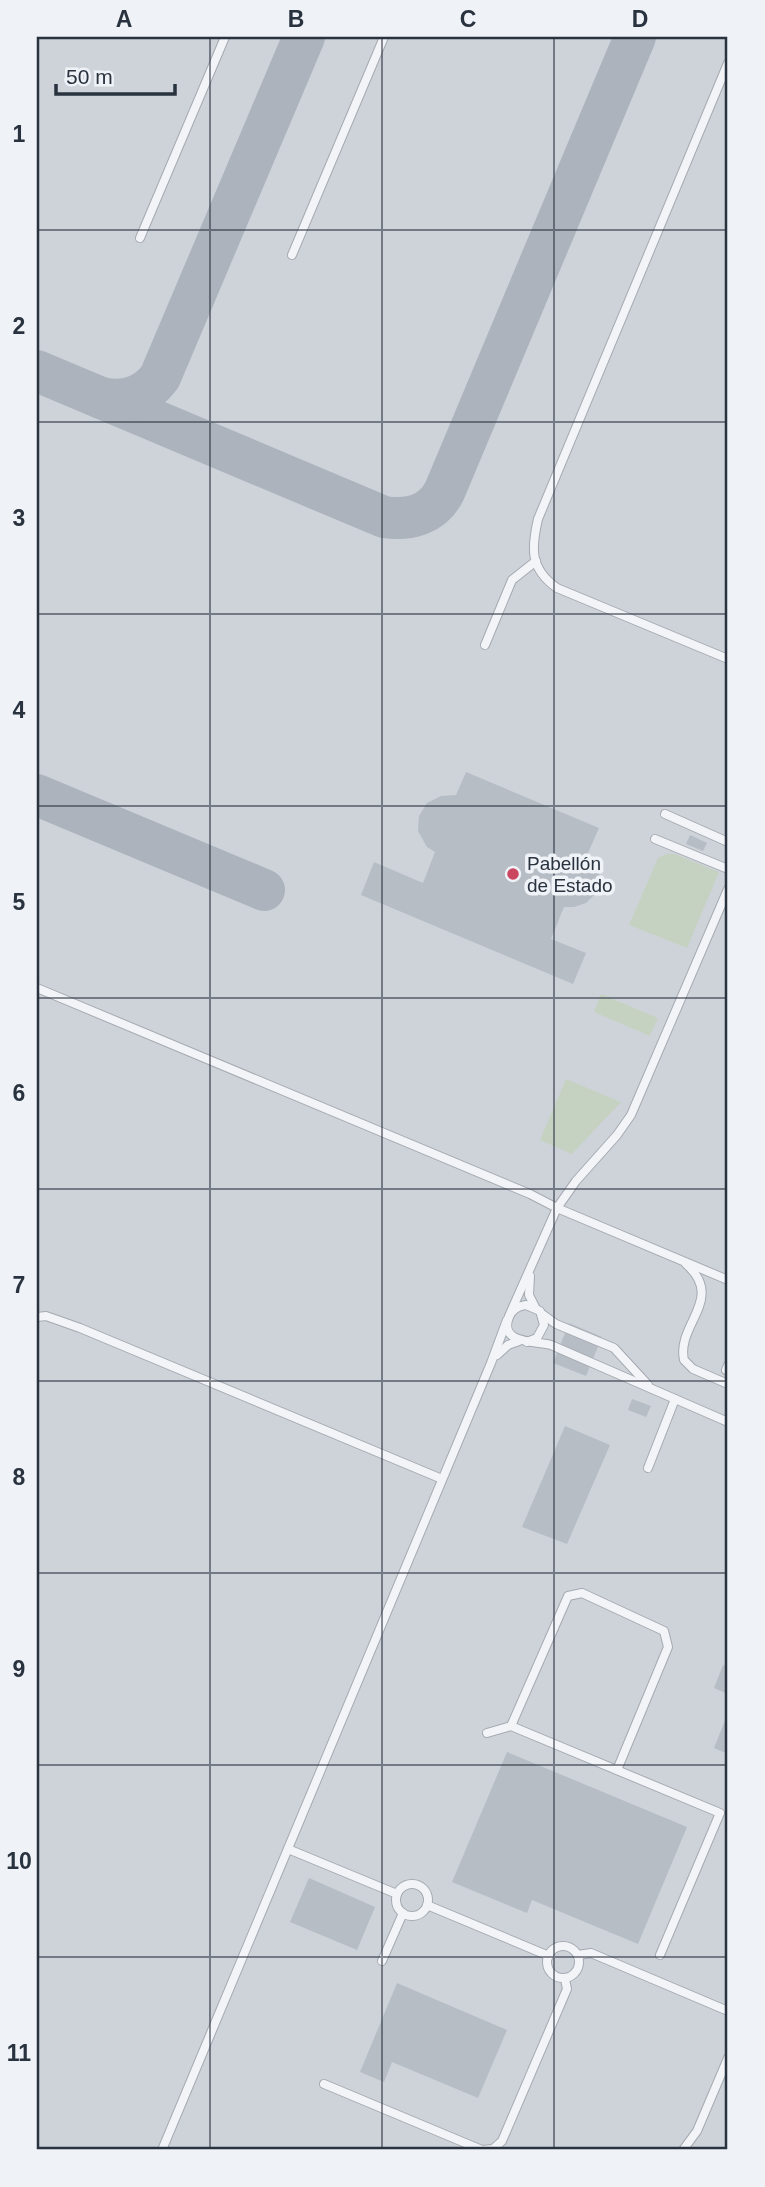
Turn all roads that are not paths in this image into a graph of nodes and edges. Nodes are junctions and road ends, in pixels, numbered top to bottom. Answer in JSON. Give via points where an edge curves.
{"nodes":[{"id":1,"x":225,"y":37,"type":"edge"},
{"id":2,"x":383,"y":37,"type":"edge"},
{"id":3,"x":728,"y":63,"type":"edge"},
{"id":4,"x":140,"y":238,"type":"dead end"},
{"id":5,"x":292,"y":255,"type":"dead end"},
{"id":6,"x":536,"y":561,"type":"junction"},
{"id":7,"x":485,"y":645,"type":"dead end"},
{"id":8,"x":728,"y":659,"type":"edge"},
{"id":9,"x":665,"y":814,"type":"dead end"},
{"id":10,"x":655,"y":839,"type":"dead end"},
{"id":11,"x":728,"y":842,"type":"edge"},
{"id":12,"x":728,"y":869,"type":"edge"},
{"id":13,"x":728,"y":889,"type":"edge"},
{"id":14,"x":37,"y":988,"type":"edge"},
{"id":15,"x":556,"y":1208,"type":"junction"},
{"id":16,"x":681,"y":1260,"type":"junction"},
{"id":17,"x":533,"y":1263,"type":"junction"},
{"id":18,"x":728,"y":1280,"type":"edge"},
{"id":19,"x":538,"y":1310,"type":"junction"},
{"id":20,"x":37,"y":1317,"type":"edge"},
{"id":21,"x":508,"y":1318,"type":"junction"},
{"id":22,"x":523,"y":1341,"type":"junction"},
{"id":23,"x":491,"y":1363,"type":"junction"},
{"id":24,"x":728,"y":1365,"type":"edge"},
{"id":25,"x":728,"y":1371,"type":"edge"},
{"id":26,"x":728,"y":1384,"type":"edge"},
{"id":27,"x":653,"y":1390,"type":"junction"},
{"id":28,"x":675,"y":1399,"type":"junction"},
{"id":29,"x":728,"y":1422,"type":"edge"},
{"id":30,"x":648,"y":1468,"type":"dead end"},
{"id":31,"x":442,"y":1479,"type":"junction"},
{"id":32,"x":510,"y":1726,"type":"junction"},
{"id":33,"x":487,"y":1733,"type":"dead end"},
{"id":34,"x":617,"y":1770,"type":"junction"},
{"id":35,"x":288,"y":1849,"type":"junction"},
{"id":36,"x":397,"y":1894,"type":"junction"},
{"id":37,"x":427,"y":1905,"type":"junction"},
{"id":38,"x":403,"y":1913,"type":"junction"},
{"id":39,"x":578,"y":1955,"type":"junction"},
{"id":40,"x":660,"y":1955,"type":"dead end"},
{"id":41,"x":549,"y":1956,"type":"junction"},
{"id":42,"x":382,"y":1961,"type":"dead end"},
{"id":43,"x":565,"y":1979,"type":"junction"},
{"id":44,"x":728,"y":2011,"type":"edge"},
{"id":45,"x":728,"y":2058,"type":"edge"},
{"id":46,"x":324,"y":2084,"type":"dead end"},
{"id":47,"x":162,"y":2150,"type":"edge"},
{"id":48,"x":683,"y":2150,"type":"edge"}],
"edges":[{"from":1,"to":4,"type":"lane"},
{"from":2,"to":5,"type":"lane"},
{"from":3,"to":6,"type":"lane","via":[[538,519],[533,545]]},
{"from":6,"to":7,"type":"lane","via":[[512,580]]},
{"from":6,"to":8,"type":"lane","via":[[544,580],[557,589]]},
{"from":9,"to":11,"type":"lane"},
{"from":10,"to":12,"type":"lane"},
{"from":13,"to":15,"type":"lane","via":[[631,1115]]},
{"from":14,"to":15,"type":"lane"},
{"from":15,"to":16,"type":"lane"},
{"from":15,"to":17,"type":"lane"},
{"from":16,"to":18,"type":"lane"},
{"from":16,"to":26,"type":"lane","via":[[694,1271],[702,1292],[683,1347],[684,1360],[692,1369]]},
{"from":17,"to":19,"type":"lane","via":[[528,1291]]},
{"from":17,"to":21,"type":"lane"},
{"from":19,"to":21,"type":"lane","via":[[522,1305]]},
{"from":19,"to":22,"type":"lane","via":[[544,1317],[544,1329],[537,1338]]},
{"from":19,"to":27,"type":"lane","via":[[556,1324],[614,1349]]},
{"from":20,"to":31,"type":"lane","via":[[80,1328]]},
{"from":21,"to":22,"type":"lane","via":[[509,1332]]},
{"from":21,"to":23,"type":"lane"},
{"from":22,"to":23,"type":"lane","via":[[504,1347]]},
{"from":22,"to":27,"type":"lane","via":[[551,1345]]},
{"from":23,"to":31,"type":"lane"},
{"from":24,"to":25,"type":"lane"},
{"from":27,"to":28,"type":"lane"},
{"from":28,"to":29,"type":"lane"},
{"from":28,"to":30,"type":"lane"},
{"from":31,"to":35,"type":"lane"},
{"from":32,"to":33,"type":"lane"},
{"from":32,"to":34,"type":"lane"},
{"from":32,"to":34,"type":"lane","via":[[568,1595],[582,1593],[664,1631],[668,1647]]},
{"from":34,"to":40,"type":"lane","via":[[720,1813]]},
{"from":35,"to":36,"type":"lane"},
{"from":35,"to":47,"type":"lane"},
{"from":36,"to":37,"type":"lane","via":[[404,1886],[421,1887]]},
{"from":36,"to":38,"type":"lane","via":[[396,1903]]},
{"from":37,"to":38,"type":"lane","via":[[419,1915]]},
{"from":37,"to":41,"type":"lane"},
{"from":38,"to":42,"type":"lane"},
{"from":39,"to":41,"type":"lane","via":[[564,1946]]},
{"from":39,"to":43,"type":"lane","via":[[576,1971]]},
{"from":39,"to":44,"type":"lane","via":[[591,1953]]},
{"from":41,"to":43,"type":"lane","via":[[551,1971]]},
{"from":43,"to":46,"type":"lane","via":[[567,1989],[502,2141],[493,2149],[482,2150]]},
{"from":45,"to":48,"type":"lane","via":[[697,2131]]}]}
